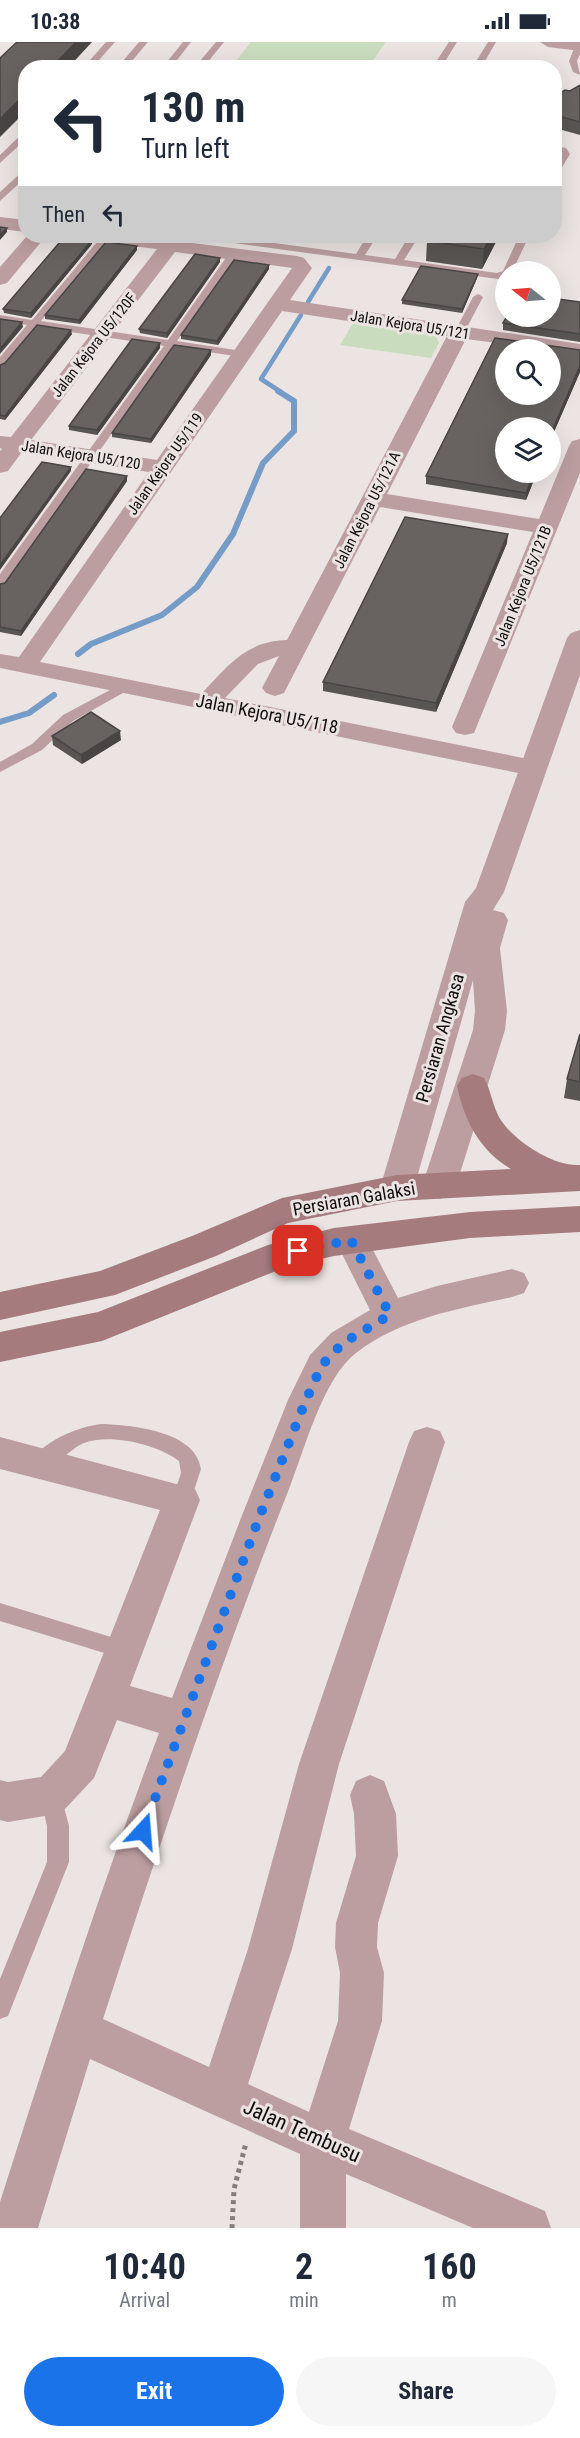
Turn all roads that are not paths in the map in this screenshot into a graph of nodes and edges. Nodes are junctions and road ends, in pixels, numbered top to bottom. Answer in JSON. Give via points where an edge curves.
{"nodes":[{"id":1,"x":111,"y":42,"type":"edge"},
{"id":2,"x":144,"y":42,"type":"edge"},
{"id":3,"x":187,"y":42,"type":"edge"},
{"id":4,"x":220,"y":42,"type":"edge"},
{"id":5,"x":453,"y":42,"type":"edge"},
{"id":6,"x":492,"y":42,"type":"edge"},
{"id":7,"x":548,"y":42,"type":"edge"},
{"id":8,"x":580,"y":45,"type":"edge"},
{"id":9,"x":94,"y":60,"type":"edge"},
{"id":10,"x":128,"y":60,"type":"edge"},
{"id":11,"x":172,"y":60,"type":"edge"},
{"id":12,"x":205,"y":60,"type":"edge"},
{"id":13,"x":441,"y":60,"type":"edge"},
{"id":14,"x":481,"y":60,"type":"edge"},
{"id":15,"x":580,"y":72,"type":"edge"},
{"id":16,"x":18,"y":141,"type":"edge"},
{"id":17,"x":0,"y":160,"type":"edge"},
{"id":18,"x":18,"y":179,"type":"edge"},
{"id":19,"x":0,"y":198,"type":"edge"},
{"id":20,"x":0,"y":222,"type":"edge"},
{"id":21,"x":18,"y":225,"type":"edge"},
{"id":22,"x":32,"y":243,"type":"edge"},
{"id":23,"x":97,"y":243,"type":"edge"},
{"id":24,"x":155,"y":243,"type":"edge"},
{"id":25,"x":368,"y":243,"type":"edge"},
{"id":26,"x":410,"y":243,"type":"edge"},
{"id":27,"x":520,"y":243,"type":"edge"},
{"id":28,"x":245,"y":244,"type":"edge"},
{"id":29,"x":170,"y":245,"type":"junction"},
{"id":30,"x":359,"y":257,"type":"junction"},
{"id":31,"x":512,"y":261,"type":"edge"},
{"id":32,"x":399,"y":262,"type":"junction"},
{"id":33,"x":495,"y":276,"type":"edge"},
{"id":34,"x":0,"y":279,"type":"edge"},
{"id":35,"x":478,"y":297,"type":"dead end"},
{"id":36,"x":277,"y":304,"type":"junction"},
{"id":37,"x":0,"y":318,"type":"edge"},
{"id":38,"x":34,"y":323,"type":"junction"},
{"id":39,"x":102,"y":333,"type":"junction"},
{"id":40,"x":459,"y":333,"type":"junction"},
{"id":41,"x":171,"y":343,"type":"junction"},
{"id":42,"x":580,"y":350,"type":"edge"},
{"id":43,"x":242,"y":354,"type":"junction"},
{"id":44,"x":0,"y":364,"type":"edge"},
{"id":45,"x":9,"y":443,"type":"edge"},
{"id":46,"x":580,"y":446,"type":"edge"},
{"id":47,"x":91,"y":456,"type":"junction"},
{"id":48,"x":0,"y":466,"type":"edge"},
{"id":49,"x":163,"y":468,"type":"junction"},
{"id":50,"x":373,"y":499,"type":"junction"},
{"id":51,"x":547,"y":527,"type":"junction"},
{"id":52,"x":0,"y":583,"type":"edge"},
{"id":53,"x":580,"y":638,"type":"edge"},
{"id":54,"x":296,"y":648,"type":"junction"},
{"id":55,"x":0,"y":661,"type":"edge"},
{"id":56,"x":25,"y":666,"type":"junction"},
{"id":57,"x":124,"y":686,"type":"junction"},
{"id":58,"x":275,"y":688,"type":"dead end"},
{"id":59,"x":207,"y":702,"type":"junction"},
{"id":60,"x":465,"y":727,"type":"dead end"},
{"id":61,"x":0,"y":768,"type":"edge"},
{"id":62,"x":533,"y":768,"type":"junction"},
{"id":63,"x":489,"y":892,"type":"junction"},
{"id":64,"x":473,"y":1086,"type":"junction"},
{"id":65,"x":580,"y":1178,"type":"edge"},
{"id":66,"x":419,"y":1192,"type":"junction"},
{"id":67,"x":580,"y":1219,"type":"edge"},
{"id":68,"x":351,"y":1240,"type":"junction"},
{"id":69,"x":280,"y":1255,"type":"junction"},
{"id":70,"x":512,"y":1282,"type":"dead end"},
{"id":71,"x":0,"y":1306,"type":"edge"},
{"id":72,"x":390,"y":1315,"type":"junction"},
{"id":73,"x":0,"y":1347,"type":"edge"},
{"id":74,"x":427,"y":1442,"type":"dead end"},
{"id":75,"x":0,"y":1453,"type":"edge"},
{"id":76,"x":39,"y":1464,"type":"junction"},
{"id":77,"x":182,"y":1500,"type":"junction"},
{"id":78,"x":0,"y":1612,"type":"edge"},
{"id":79,"x":124,"y":1650,"type":"junction"},
{"id":80,"x":105,"y":1698,"type":"junction"},
{"id":81,"x":185,"y":1721,"type":"junction"},
{"id":82,"x":51,"y":1795,"type":"junction"},
{"id":83,"x":370,"y":1795,"type":"dead end"},
{"id":84,"x":0,"y":1800,"type":"edge"},
{"id":85,"x":0,"y":2008,"type":"edge"},
{"id":86,"x":77,"y":2030,"type":"junction"},
{"id":87,"x":239,"y":2103,"type":"junction"},
{"id":88,"x":323,"y":2141,"type":"junction"},
{"id":89,"x":15,"y":2228,"type":"edge"},
{"id":90,"x":323,"y":2228,"type":"edge"},
{"id":91,"x":528,"y":2228,"type":"edge"}],
"edges":[{"from":1,"to":9,"type":"lane"},
{"from":2,"to":10,"type":"lane"},
{"from":3,"to":11,"type":"lane"},
{"from":4,"to":12,"type":"lane"},
{"from":5,"to":13,"type":"lane"},
{"from":6,"to":14,"type":"lane"},
{"from":7,"to":8,"type":"street"},
{"from":8,"to":15,"type":"lane","via":[[573,61]]},
{"from":16,"to":17,"type":"lane"},
{"from":18,"to":19,"type":"lane"},
{"from":20,"to":21,"type":"street"},
{"from":22,"to":34,"type":"street"},
{"from":23,"to":38,"type":"lane"},
{"from":24,"to":29,"type":"street"},
{"from":25,"to":30,"type":"lane"},
{"from":26,"to":32,"type":"lane"},
{"from":27,"to":31,"type":"lane"},
{"from":28,"to":29,"type":"street"},
{"from":28,"to":30,"type":"lane"},
{"from":28,"to":36,"type":"street","name":"Jalan Kejora U5/119","via":[[297,262],[302,268]]},
{"from":28,"to":41,"type":"lane"},
{"from":29,"to":39,"type":"street","name":"Jalan Kejora U5/120F"},
{"from":30,"to":32,"type":"lane"},
{"from":32,"to":33,"type":"lane"},
{"from":35,"to":40,"type":"lane"},
{"from":36,"to":40,"type":"street","name":"Jalan Kejora U5/121"},
{"from":36,"to":43,"type":"street","name":"Jalan Kejora U5/119"},
{"from":37,"to":38,"type":"lane"},
{"from":38,"to":39,"type":"lane"},
{"from":38,"to":44,"type":"lane"},
{"from":39,"to":41,"type":"lane"},
{"from":39,"to":45,"type":"street","name":"Jalan Kejora U5/120F"},
{"from":40,"to":42,"type":"street","name":"Jalan Kejora U5/121"},
{"from":40,"to":50,"type":"street","name":"Jalan Kejora U5/121A"},
{"from":41,"to":43,"type":"lane"},
{"from":41,"to":47,"type":"lane"},
{"from":43,"to":49,"type":"street","name":"Jalan Kejora U5/119"},
{"from":45,"to":47,"type":"street","name":"Jalan Kejora U5/120"},
{"from":45,"to":48,"type":"street","name":"Jalan Kejora U5/120F"},
{"from":46,"to":51,"type":"street","name":"Jalan Kejora U5/121B"},
{"from":47,"to":49,"type":"street","name":"Jalan Kejora U5/120"},
{"from":47,"to":52,"type":"lane"},
{"from":49,"to":56,"type":"street","name":"Jalan Kejora U5/119"},
{"from":50,"to":51,"type":"street"},
{"from":50,"to":54,"type":"street","name":"Jalan Kejora U5/121A"},
{"from":51,"to":60,"type":"street","name":"Jalan Kejora U5/121B"},
{"from":53,"to":62,"type":"street","name":"Persiaran Angkasa"},
{"from":54,"to":58,"type":"street","name":"Jalan Kejora U5/121A"},
{"from":54,"to":59,"type":"street","via":[[277,647],[257,654]]},
{"from":55,"to":56,"type":"street","name":"Jalan Kejora U5/118"},
{"from":56,"to":57,"type":"street","name":"Jalan Kejora U5/118"},
{"from":57,"to":59,"type":"street","name":"Jalan Kejora U5/118"},
{"from":57,"to":61,"type":"lane","via":[[68,718],[38,747]]},
{"from":59,"to":62,"type":"street","name":"Jalan Kejora U5/118"},
{"from":62,"to":63,"type":"street","name":"Persiaran Angkasa"},
{"from":63,"to":64,"type":"street","name":"Persiaran Angkasa","via":[[498,903],[485,948],[491,1011]]},
{"from":63,"to":66,"type":"street","name":"Persiaran Angkasa","via":[[480,902]]},
{"from":64,"to":65,"type":"main road","via":[[481,1118],[504,1147],[527,1162]]},
{"from":64,"to":66,"type":"street","name":"Persiaran Angkasa"},
{"from":65,"to":66,"type":"main road","name":"Persiaran Galaksi"},
{"from":66,"to":67,"type":"main road","via":[[453,1207],[556,1209]]},
{"from":66,"to":69,"type":"main road","via":[[319,1224],[291,1240]]},
{"from":66,"to":71,"type":"main road","name":"Persiaran Galaksi","via":[[282,1211],[103,1285]]},
{"from":67,"to":68,"type":"main road","via":[[470,1225]]},
{"from":68,"to":69,"type":"main road"},
{"from":68,"to":72,"type":"street"},
{"from":69,"to":73,"type":"main road","via":[[102,1326]]},
{"from":70,"to":72,"type":"street"},
{"from":72,"to":81,"type":"street","via":[[343,1343],[322,1365],[259,1518]]},
{"from":74,"to":87,"type":"street","via":[[319,1764],[270,1949]]},
{"from":75,"to":76,"type":"street"},
{"from":76,"to":77,"type":"street"},
{"from":76,"to":77,"type":"lane","via":[[70,1441],[91,1433],[157,1440],[187,1455],[191,1467]]},
{"from":77,"to":79,"type":"street"},
{"from":78,"to":79,"type":"lane"},
{"from":79,"to":80,"type":"street"},
{"from":80,"to":81,"type":"street"},
{"from":80,"to":82,"type":"street","via":[[80,1764]]},
{"from":81,"to":86,"type":"street","via":[[151,1809]]},
{"from":82,"to":84,"type":"street"},
{"from":82,"to":85,"type":"lane","via":[[58,1826],[58,1862]]},
{"from":83,"to":88,"type":"street","via":[[377,1856],[357,1923],[356,1947],[362,1973],[360,2021]]},
{"from":86,"to":87,"type":"street","name":"Jalan Tembusu"},
{"from":86,"to":89,"type":"street"},
{"from":87,"to":88,"type":"street","name":"Jalan Tembusu"},
{"from":88,"to":90,"type":"street"},
{"from":88,"to":91,"type":"street","name":"Jalan Tembusu"}]}
